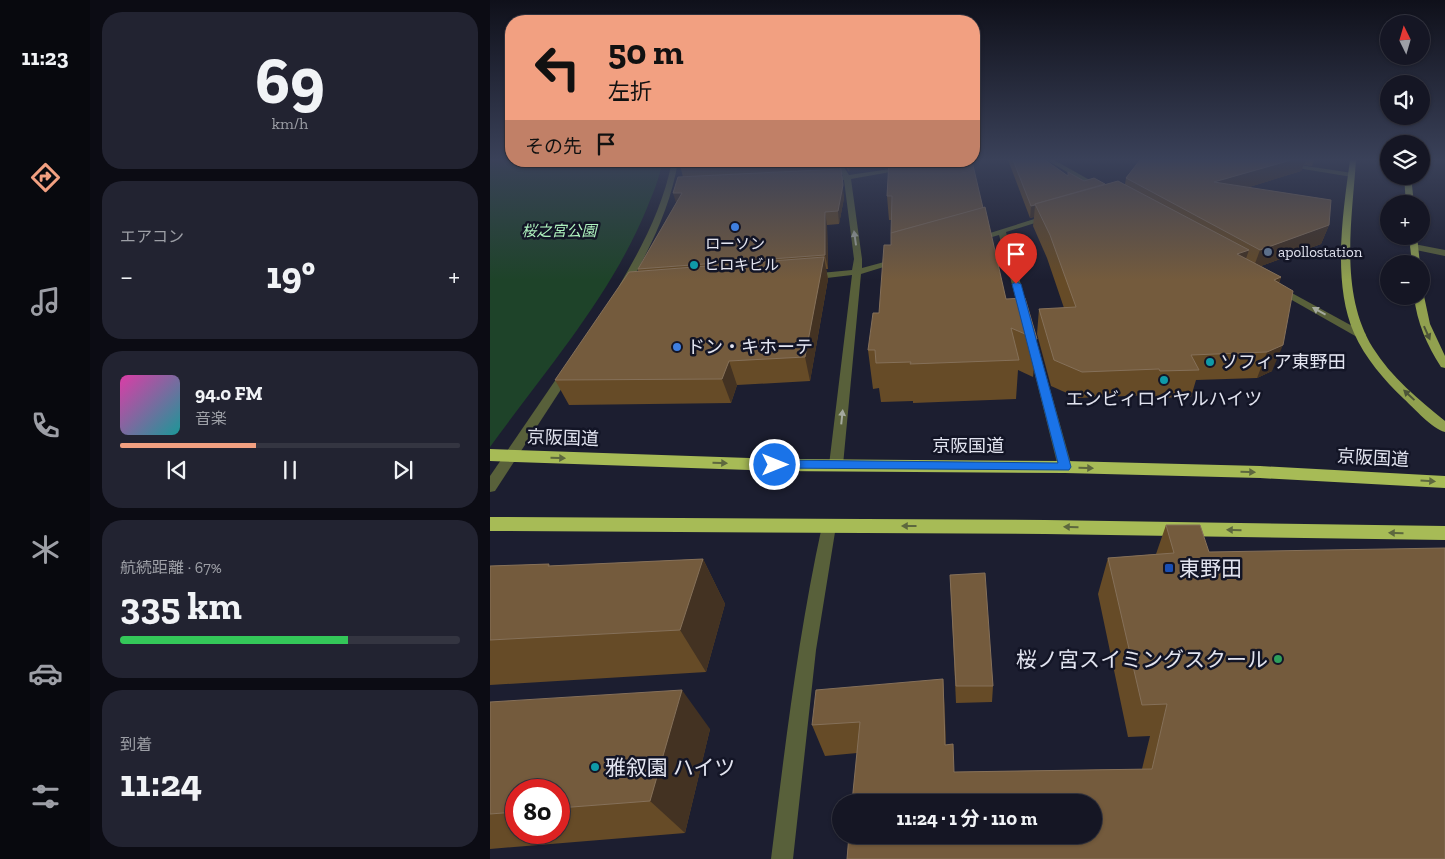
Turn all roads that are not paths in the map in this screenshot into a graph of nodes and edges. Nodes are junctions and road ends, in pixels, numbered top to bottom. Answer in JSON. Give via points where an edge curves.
{"nodes":[{"id":1,"x":667,"y":200,"type":"edge"},
{"id":2,"x":850,"y":200,"type":"edge"},
{"id":3,"x":1350,"y":200,"type":"edge"},
{"id":4,"x":1055,"y":215,"type":"edge"},
{"id":5,"x":1002,"y":231,"type":"junction"},
{"id":6,"x":964,"y":242,"type":"edge"},
{"id":7,"x":1414,"y":247,"type":"joint"},
{"id":8,"x":1445,"y":252,"type":"edge"},
{"id":9,"x":1415,"y":255,"type":"edge"},
{"id":10,"x":907,"y":259,"type":"edge"},
{"id":11,"x":858,"y":272,"type":"junction"},
{"id":12,"x":798,"y":278,"type":"edge"},
{"id":13,"x":1274,"y":286,"type":"edge"},
{"id":14,"x":636,"y":289,"type":"edge"},
{"id":15,"x":1420,"y":305,"type":"edge"},
{"id":16,"x":1361,"y":335,"type":"junction"},
{"id":17,"x":574,"y":360,"type":"edge"},
{"id":18,"x":1445,"y":365,"type":"edge"},
{"id":19,"x":1445,"y":428,"type":"edge"},
{"id":20,"x":490,"y":455,"type":"edge"},
{"id":21,"x":509,"y":456,"type":"junction"},
{"id":22,"x":836,"y":465,"type":"junction"},
{"id":23,"x":1065,"y":467,"type":"junction"},
{"id":24,"x":1445,"y":482,"type":"edge"},
{"id":25,"x":490,"y":487,"type":"edge"},
{"id":26,"x":490,"y":524,"type":"edge"},
{"id":27,"x":829,"y":526,"type":"junction"},
{"id":28,"x":1445,"y":533,"type":"edge"},
{"id":29,"x":782,"y":859,"type":"edge"}],
"edges":[{"from":1,"to":14,"type":"street","via":[[620,293]]},
{"from":11,"to":2,"type":"street","one_way":true},
{"from":3,"to":16,"type":"main road","via":[[1349,293],[1353,317]]},
{"from":4,"to":5,"type":"street"},
{"from":5,"to":6,"type":"street"},
{"from":5,"to":23,"type":"street"},
{"from":7,"to":8,"type":"street"},
{"from":7,"to":9,"type":"main road"},
{"from":10,"to":11,"type":"street"},
{"from":11,"to":12,"type":"street"},
{"from":22,"to":11,"type":"street","one_way":true},
{"from":16,"to":13,"type":"street","one_way":true},
{"from":15,"to":18,"type":"main road","one_way":true,"via":[[1422,322],[1433,348]]},
{"from":19,"to":16,"type":"main road","one_way":true,"via":[[1388,375]]},
{"from":17,"to":21,"type":"street"},
{"from":20,"to":21,"type":"highway","name":"京阪国道"},
{"from":21,"to":22,"type":"highway","name":"京阪国道","one_way":true},
{"from":21,"to":25,"type":"street"},
{"from":22,"to":23,"type":"highway","name":"京阪国道"},
{"from":23,"to":24,"type":"highway","name":"京阪国道","one_way":true,"via":[[1260,472]]},
{"from":26,"to":27,"type":"highway"},
{"from":28,"to":27,"type":"highway","one_way":true},
{"from":27,"to":29,"type":"street","via":[[801,690]]}]}
